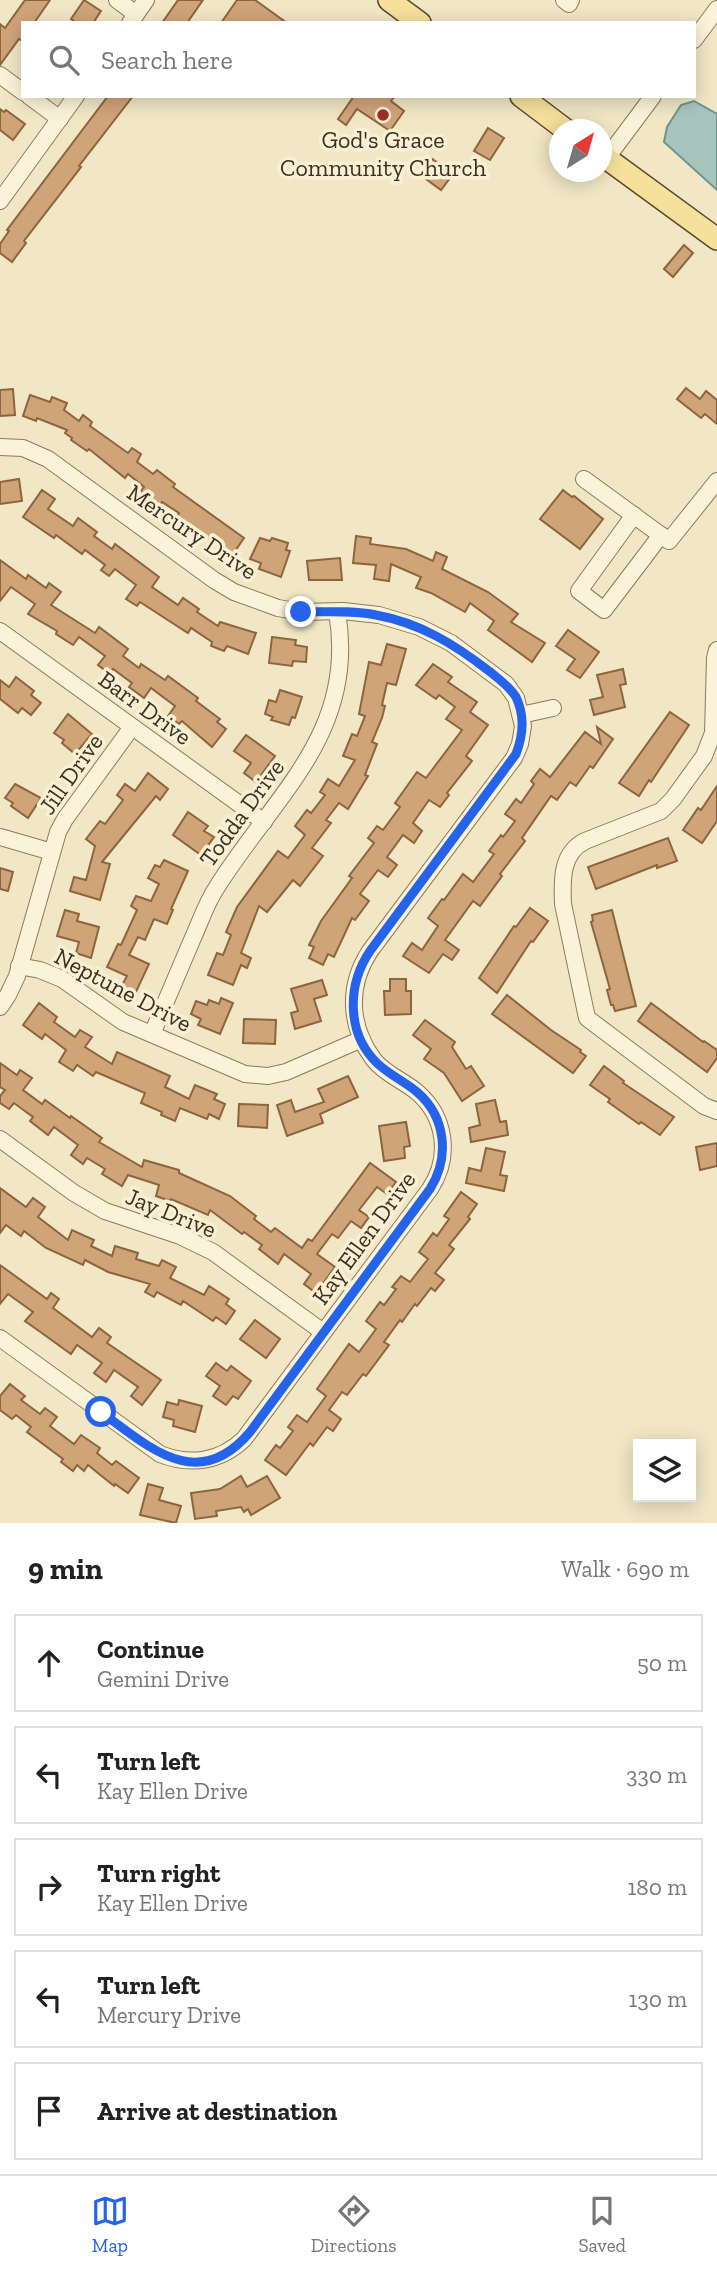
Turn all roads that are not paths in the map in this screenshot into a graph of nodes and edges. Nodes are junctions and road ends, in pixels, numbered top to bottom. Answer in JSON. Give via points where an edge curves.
{"nodes":[{"id":1,"x":117,"y":0,"type":"edge"},
{"id":2,"x":146,"y":0,"type":"edge"},
{"id":3,"x":389,"y":0,"type":"edge"},
{"id":4,"x":564,"y":0,"type":"edge"},
{"id":5,"x":571,"y":0,"type":"edge"},
{"id":6,"x":717,"y":9,"type":"edge"},
{"id":7,"x":133,"y":18,"type":"edge"},
{"id":8,"x":417,"y":21,"type":"edge"},
{"id":9,"x":696,"y":37,"type":"edge"},
{"id":10,"x":0,"y":75,"type":"edge"},
{"id":11,"x":21,"y":91,"type":"edge"},
{"id":12,"x":32,"y":98,"type":"edge"},
{"id":13,"x":75,"y":98,"type":"edge"},
{"id":14,"x":524,"y":98,"type":"edge"},
{"id":15,"x":651,"y":98,"type":"edge"},
{"id":16,"x":60,"y":119,"type":"junction"},
{"id":17,"x":551,"y":119,"type":"edge"},
{"id":18,"x":612,"y":147,"type":"edge"},
{"id":19,"x":612,"y":163,"type":"edge"},
{"id":20,"x":0,"y":201,"type":"edge"},
{"id":21,"x":717,"y":239,"type":"edge"},
{"id":22,"x":0,"y":447,"type":"edge"},
{"id":23,"x":584,"y":479,"type":"dead end"},
{"id":24,"x":717,"y":481,"type":"edge"},
{"id":25,"x":634,"y":515,"type":"junction"},
{"id":26,"x":661,"y":535,"type":"junction"},
{"id":27,"x":337,"y":612,"type":"junction"},
{"id":28,"x":0,"y":631,"type":"edge"},
{"id":29,"x":717,"y":650,"type":"edge"},
{"id":30,"x":554,"y":708,"type":"dead end"},
{"id":31,"x":521,"y":715,"type":"junction"},
{"id":32,"x":132,"y":727,"type":"junction"},
{"id":33,"x":264,"y":822,"type":"junction"},
{"id":34,"x":0,"y":837,"type":"edge"},
{"id":35,"x":52,"y":852,"type":"junction"},
{"id":36,"x":19,"y":966,"type":"junction"},
{"id":37,"x":0,"y":1007,"type":"edge"},
{"id":38,"x":152,"y":1034,"type":"junction"},
{"id":39,"x":362,"y":1039,"type":"junction"},
{"id":40,"x":717,"y":1111,"type":"edge"},
{"id":41,"x":0,"y":1139,"type":"edge"},
{"id":42,"x":323,"y":1332,"type":"junction"},
{"id":43,"x":0,"y":1338,"type":"edge"}],
"edges":[{"from":1,"to":7,"type":"street"},
{"from":2,"to":7,"type":"street"},
{"from":3,"to":8,"type":"main road"},
{"from":4,"to":5,"type":"street","via":[[569,4]]},
{"from":6,"to":9,"type":"street"},
{"from":10,"to":11,"type":"street"},
{"from":12,"to":16,"type":"street"},
{"from":13,"to":16,"type":"street"},
{"from":14,"to":17,"type":"main road"},
{"from":15,"to":18,"type":"street"},
{"from":16,"to":20,"type":"street"},
{"from":19,"to":21,"type":"main road"},
{"from":22,"to":27,"type":"street","name":"Mercury Drive","via":[[23,448],[48,459],[234,593],[278,608]]},
{"from":23,"to":25,"type":"street"},
{"from":24,"to":26,"type":"street","via":[[669,541]]},
{"from":25,"to":26,"type":"street"},
{"from":25,"to":26,"type":"street","via":[[579,591],[604,610]]},
{"from":27,"to":31,"type":"street","name":"Mercury Drive","via":[[390,618],[451,643],[506,684]]},
{"from":27,"to":33,"type":"street","name":"Todda Drive","via":[[339,658],[327,721],[309,758]]},
{"from":28,"to":32,"type":"street","name":"Barr Drive"},
{"from":29,"to":40,"type":"street","via":[[713,733],[704,756],[661,811],[571,851],[563,904],[587,1018]]},
{"from":30,"to":31,"type":"street"},
{"from":31,"to":39,"type":"street","name":"Kay Ellen Drive","via":[[521,740],[514,758],[361,967],[353,1002]]},
{"from":32,"to":33,"type":"street","name":"Barr Drive"},
{"from":32,"to":35,"type":"street","name":"Jill Drive","via":[[65,819]]},
{"from":33,"to":38,"type":"street","name":"Todda Drive","via":[[211,898]]},
{"from":34,"to":35,"type":"street"},
{"from":35,"to":36,"type":"street","name":"Jill Drive"},
{"from":36,"to":37,"type":"street","name":"Jill Drive"},
{"from":36,"to":38,"type":"street","name":"Neptune Drive","via":[[62,979],[118,1019]]},
{"from":38,"to":39,"type":"street","name":"Neptune Drive","via":[[256,1076],[286,1072]]},
{"from":39,"to":42,"type":"street","name":"Kay Ellen Drive","via":[[378,1063],[434,1111],[443,1157],[430,1189]]},
{"from":41,"to":42,"type":"street","name":"Jay Drive","via":[[74,1194],[105,1211],[213,1252]]},
{"from":42,"to":43,"type":"street","name":"Kay Ellen Drive","via":[[239,1444],[207,1460],[177,1460],[155,1451]]}]}
